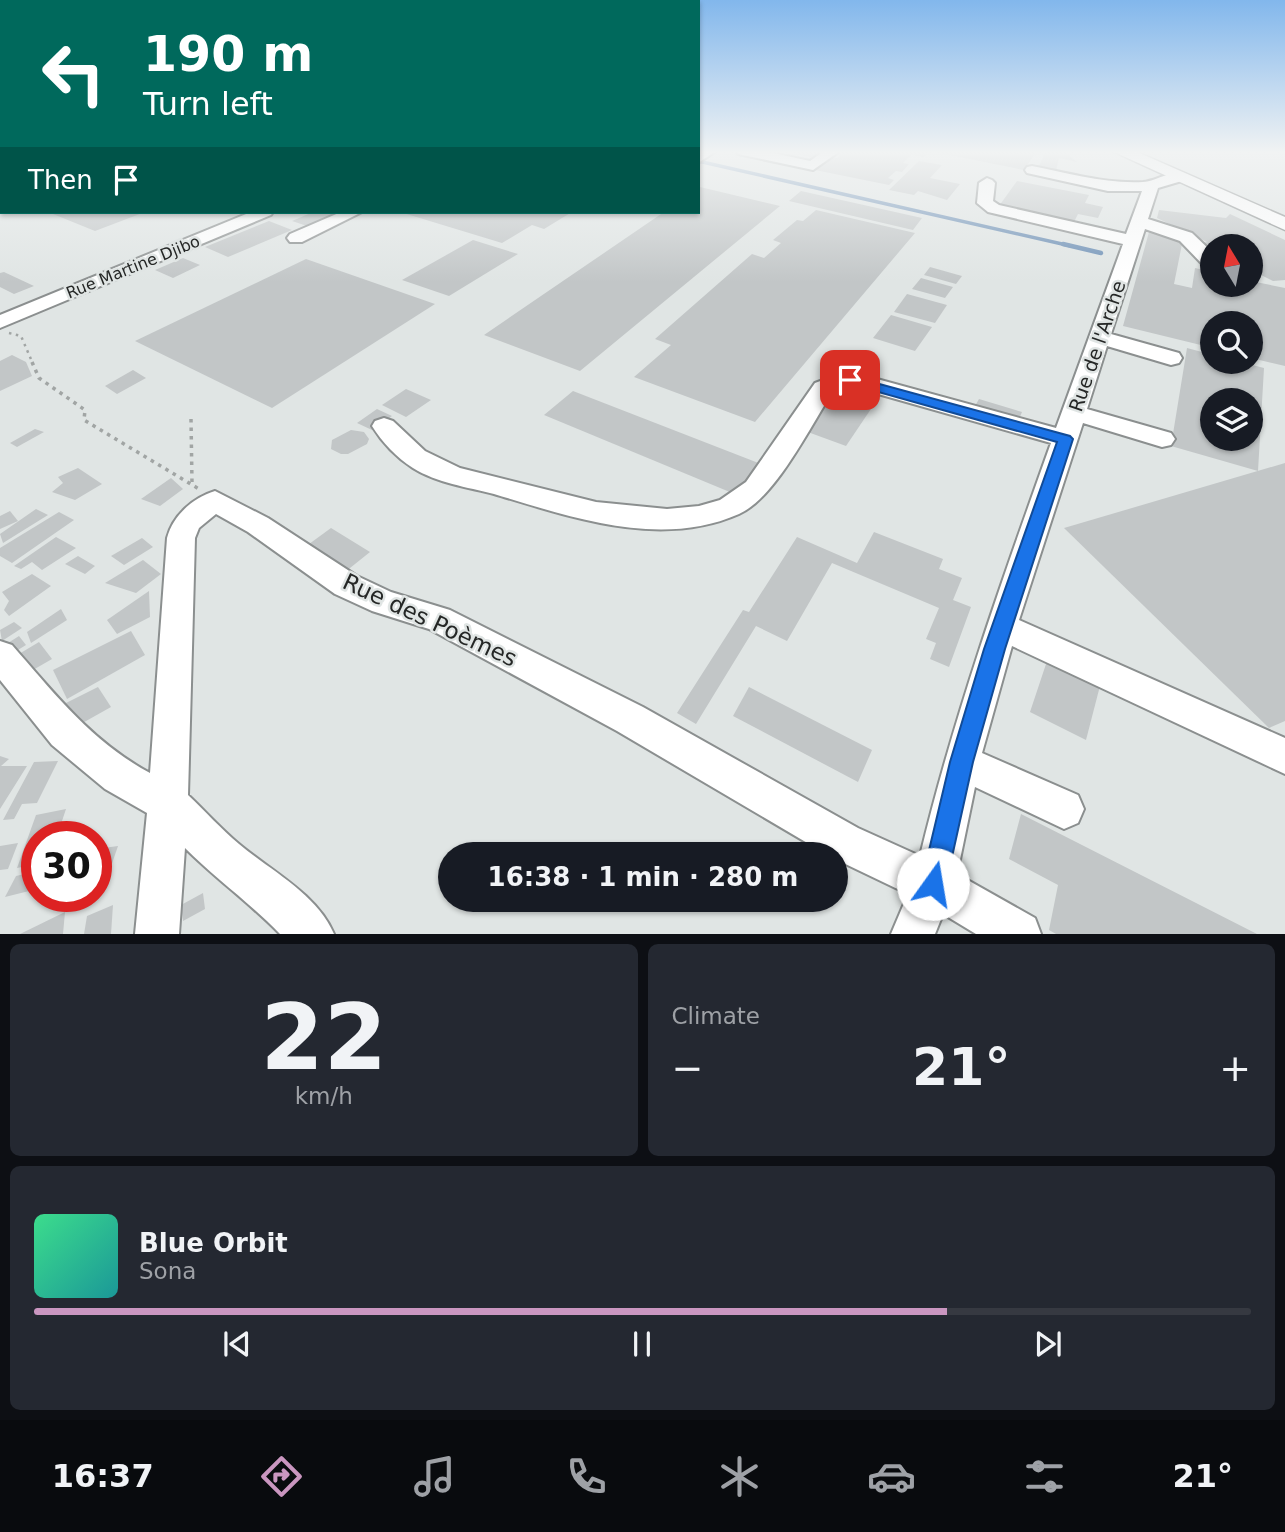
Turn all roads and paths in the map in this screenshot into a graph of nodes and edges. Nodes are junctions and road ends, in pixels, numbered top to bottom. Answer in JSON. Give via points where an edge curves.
{"nodes":[{"id":1,"x":986,"y":195,"type":"edge"},
{"id":2,"x":1148,"y":195,"type":"edge"},
{"id":3,"x":1219,"y":195,"type":"edge"},
{"id":4,"x":260,"y":214,"type":"edge"},
{"id":5,"x":350,"y":214,"type":"edge"},
{"id":6,"x":1285,"y":224,"type":"edge"},
{"id":7,"x":1136,"y":232,"type":"junction"},
{"id":8,"x":296,"y":238,"type":"dead end"},
{"id":9,"x":1200,"y":251,"type":"edge"},
{"id":10,"x":0,"y":321,"type":"edge"},
{"id":11,"x":0,"y":331,"type":"edge"},
{"id":12,"x":1100,"y":337,"type":"junction"},
{"id":13,"x":1171,"y":358,"type":"dead end"},
{"id":14,"x":191,"y":419,"type":"dead end"},
{"id":15,"x":384,"y":426,"type":"dead end"},
{"id":16,"x":1070,"y":426,"type":"junction"},
{"id":17,"x":1162,"y":439,"type":"dead end"},
{"id":18,"x":204,"y":493,"type":"junction"},
{"id":19,"x":1001,"y":626,"type":"junction"},
{"id":20,"x":0,"y":655,"type":"edge"},
{"id":21,"x":1285,"y":756,"type":"edge"},
{"id":22,"x":961,"y":762,"type":"junction"},
{"id":23,"x":168,"y":803,"type":"junction"},
{"id":24,"x":1063,"y":809,"type":"dead end"},
{"id":25,"x":933,"y":884,"type":"junction"},
{"id":26,"x":156,"y":933,"type":"edge"},
{"id":27,"x":312,"y":933,"type":"edge"},
{"id":28,"x":913,"y":933,"type":"edge"},
{"id":29,"x":1019,"y":933,"type":"edge"}],
"edges":[{"from":1,"to":7,"type":"street","via":[[985,203],[994,209]]},
{"from":2,"to":7,"type":"street","name":"Rue de l'Arche"},
{"from":3,"to":6,"type":"main road"},
{"from":4,"to":10,"type":"street","name":"Rue Martine Djibo"},
{"from":5,"to":8,"type":"street"},
{"from":7,"to":9,"type":"street","via":[[1186,237]]},
{"from":7,"to":12,"type":"street","name":"Rue de l'Arche"},
{"from":11,"to":18,"type":"path","via":[[21,335],[39,378],[85,410],[84,419]]},
{"from":12,"to":13,"type":"street"},
{"from":12,"to":16,"type":"street","name":"Rue de l'Arche"},
{"from":14,"to":18,"type":"path"},
{"from":15,"to":16,"type":"street","via":[[405,450],[429,466],[592,513],[677,518],[721,513],[743,501],[756,489],[823,388],[842,380]]},
{"from":16,"to":17,"type":"street"},
{"from":16,"to":19,"type":"street","name":"Rue de l'Arche"},
{"from":18,"to":23,"type":"street","via":[[182,529]]},
{"from":18,"to":25,"type":"street","name":"Rue des Poèmes","via":[[346,585],[439,619],[630,719],[844,842]]},
{"from":19,"to":21,"type":"street"},
{"from":19,"to":22,"type":"street","name":"Rue de l'Arche"},
{"from":20,"to":23,"type":"street","via":[[86,752]]},
{"from":22,"to":24,"type":"lane"},
{"from":22,"to":25,"type":"street","name":"Rue de l'Arche"},
{"from":23,"to":26,"type":"street"},
{"from":23,"to":27,"type":"street"},
{"from":25,"to":28,"type":"street","name":"Rue de l'Arche"},
{"from":25,"to":29,"type":"street"}]}
